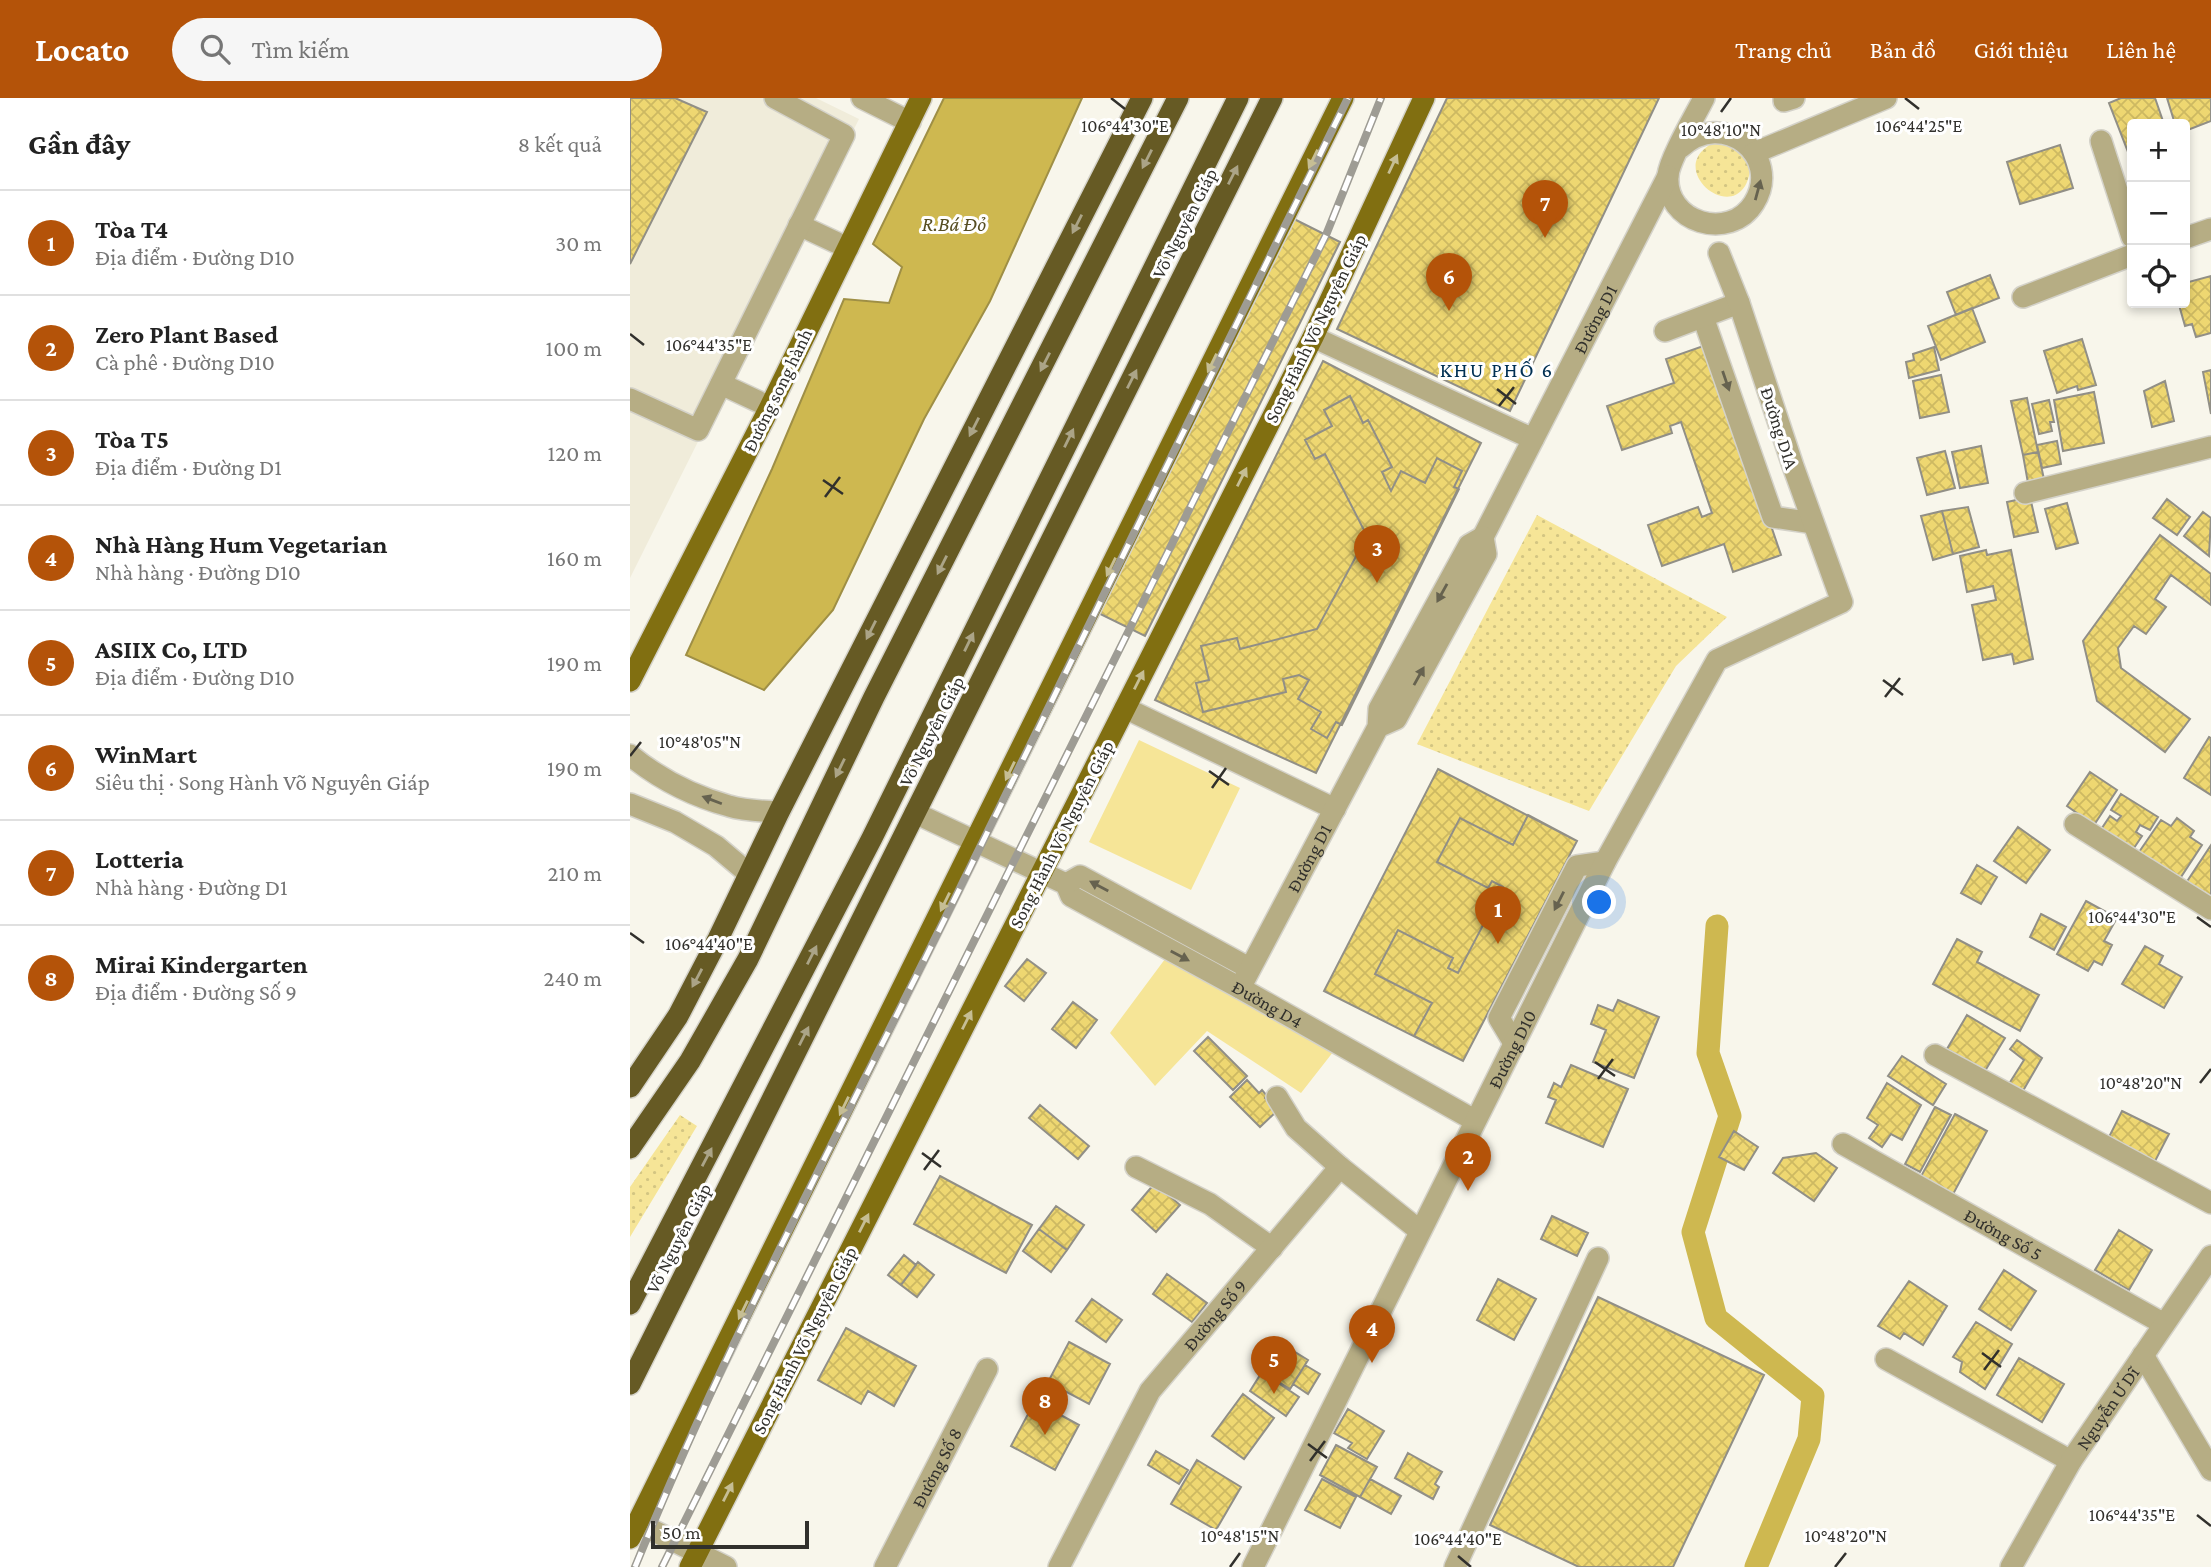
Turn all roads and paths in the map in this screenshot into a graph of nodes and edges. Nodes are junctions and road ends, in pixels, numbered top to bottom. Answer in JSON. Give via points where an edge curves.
{"nodes":[{"id":1,"x":775,"y":98,"type":"edge"},
{"id":2,"x":862,"y":98,"type":"edge"},
{"id":3,"x":921,"y":98,"type":"edge"},
{"id":4,"x":1142,"y":98,"type":"edge"},
{"id":5,"x":1178,"y":98,"type":"edge"},
{"id":6,"x":1238,"y":98,"type":"edge"},
{"id":7,"x":1272,"y":98,"type":"edge"},
{"id":8,"x":1343,"y":98,"type":"edge"},
{"id":9,"x":1424,"y":98,"type":"edge"},
{"id":10,"x":1704,"y":98,"type":"edge"},
{"id":11,"x":1784,"y":98,"type":"edge"},
{"id":12,"x":1794,"y":98,"type":"edge"},
{"id":13,"x":1874,"y":100,"type":"edge"},
{"id":14,"x":910,"y":122,"type":"junction"},
{"id":15,"x":2101,"y":141,"type":"dead end"},
{"id":16,"x":1680,"y":148,"type":"junction"},
{"id":17,"x":1754,"y":153,"type":"junction"},
{"id":18,"x":1668,"y":176,"type":"junction"},
{"id":19,"x":1686,"y":215,"type":"junction"},
{"id":20,"x":1735,"y":220,"type":"junction"},
{"id":21,"x":2127,"y":222,"type":"edge"},
{"id":22,"x":799,"y":225,"type":"junction"},
{"id":23,"x":2211,"y":229,"type":"edge"},
{"id":24,"x":2190,"y":236,"type":"edge"},
{"id":25,"x":848,"y":248,"type":"junction"},
{"id":26,"x":1719,"y":253,"type":"junction"},
{"id":27,"x":2127,"y":258,"type":"edge"},
{"id":28,"x":2023,"y":297,"type":"dead end"},
{"id":29,"x":1739,"y":303,"type":"junction"},
{"id":30,"x":1703,"y":317,"type":"junction"},
{"id":31,"x":1665,"y":331,"type":"dead end"},
{"id":32,"x":1313,"y":337,"type":"junction"},
{"id":33,"x":721,"y":384,"type":"junction"},
{"id":34,"x":630,"y":399,"type":"edge"},
{"id":35,"x":770,"y":407,"type":"junction"},
{"id":36,"x":1533,"y":439,"type":"junction"},
{"id":37,"x":2211,"y":447,"type":"edge"},
{"id":38,"x":2025,"y":493,"type":"dead end"},
{"id":39,"x":1813,"y":523,"type":"junction"},
{"id":40,"x":1842,"y":602,"type":"joint"},
{"id":41,"x":630,"y":681,"type":"edge"},
{"id":42,"x":1125,"y":708,"type":"junction"},
{"id":43,"x":630,"y":755,"type":"edge"},
{"id":44,"x":630,"y":804,"type":"edge"},
{"id":45,"x":1335,"y":809,"type":"junction"},
{"id":46,"x":779,"y":812,"type":"junction"},
{"id":47,"x":915,"y":813,"type":"junction"},
{"id":48,"x":2075,"y":824,"type":"dead end"},
{"id":49,"x":976,"y":841,"type":"junction"},
{"id":50,"x":1042,"y":872,"type":"junction"},
{"id":51,"x":748,"y":873,"type":"junction"},
{"id":52,"x":1066,"y":884,"type":"junction"},
{"id":53,"x":1131,"y":904,"type":"junction"},
{"id":54,"x":2211,"y":909,"type":"edge"},
{"id":55,"x":1121,"y":923,"type":"junction"},
{"id":56,"x":1249,"y":968,"type":"junction"},
{"id":57,"x":1240,"y":988,"type":"junction"},
{"id":58,"x":1934,"y":1055,"type":"dead end"},
{"id":59,"x":630,"y":1087,"type":"edge"},
{"id":60,"x":1277,"y":1097,"type":"dead end"},
{"id":61,"x":1474,"y":1120,"type":"junction"},
{"id":62,"x":1843,"y":1144,"type":"dead end"},
{"id":63,"x":630,"y":1148,"type":"edge"},
{"id":64,"x":1136,"y":1167,"type":"dead end"},
{"id":65,"x":1340,"y":1167,"type":"junction"},
{"id":66,"x":2211,"y":1203,"type":"edge"},
{"id":67,"x":1420,"y":1231,"type":"junction"},
{"id":68,"x":1272,"y":1248,"type":"junction"},
{"id":69,"x":2211,"y":1256,"type":"edge"},
{"id":70,"x":1598,"y":1258,"type":"dead end"},
{"id":71,"x":630,"y":1304,"type":"edge"},
{"id":72,"x":2164,"y":1324,"type":"junction"},
{"id":73,"x":2143,"y":1355,"type":"junction"},
{"id":74,"x":1886,"y":1359,"type":"dead end"},
{"id":75,"x":987,"y":1369,"type":"dead end"},
{"id":76,"x":630,"y":1384,"type":"edge"},
{"id":77,"x":2071,"y":1461,"type":"junction"},
{"id":78,"x":2211,"y":1470,"type":"edge"},
{"id":79,"x":634,"y":1531,"type":"edge"},
{"id":80,"x":693,"y":1560,"type":"edge"},
{"id":81,"x":726,"y":1567,"type":"edge"},
{"id":82,"x":886,"y":1567,"type":"edge"},
{"id":83,"x":1059,"y":1567,"type":"edge"},
{"id":84,"x":1253,"y":1567,"type":"edge"},
{"id":85,"x":1455,"y":1567,"type":"edge"},
{"id":86,"x":2011,"y":1567,"type":"edge"}],
"edges":[{"from":1,"to":22,"type":"street","via":[[844,135]]},
{"from":2,"to":14,"type":"street"},
{"from":3,"to":14,"type":"main road","name":"Đường song hành"},
{"from":4,"to":46,"type":"highway","one_way":true},
{"from":5,"to":63,"type":"highway","one_way":true,"via":[[874,697],[748,960],[690,1061]]},
{"from":71,"to":6,"type":"highway","name":"Võ Nguyên Giáp","one_way":true,"via":[[872,838]]},
{"from":47,"to":7,"type":"highway","name":"Võ Nguyên Giáp","one_way":true},
{"from":8,"to":49,"type":"main road","one_way":true},
{"from":32,"to":9,"type":"main road","name":"Song Hành Võ Nguyên Giáp","one_way":true},
{"from":10,"to":16,"type":"street"},
{"from":11,"to":12,"type":"street"},
{"from":13,"to":17,"type":"street"},
{"from":14,"to":25,"type":"main road","name":"Đường song hành"},
{"from":15,"to":21,"type":"street"},
{"from":16,"to":17,"type":"street","via":[[1690,138],[1718,132],[1745,142]]},
{"from":16,"to":18,"type":"street"},
{"from":20,"to":17,"type":"street","one_way":true,"via":[[1746,213],[1759,191],[1761,178]]},
{"from":18,"to":19,"type":"street","via":[[1670,191]]},
{"from":18,"to":36,"type":"street","name":"Đường D1"},
{"from":19,"to":20,"type":"street","via":[[1710,225]]},
{"from":19,"to":26,"type":"street","name":"Đường D1A"},
{"from":20,"to":26,"type":"street"},
{"from":22,"to":25,"type":"street"},
{"from":22,"to":33,"type":"street"},
{"from":23,"to":24,"type":"street"},
{"from":25,"to":35,"type":"main road","name":"Đường song hành"},
{"from":26,"to":29,"type":"street","name":"Đường D1A"},
{"from":27,"to":28,"type":"street"},
{"from":29,"to":30,"type":"street"},
{"from":29,"to":39,"type":"street","name":"Đường D1A"},
{"from":30,"to":31,"type":"street"},
{"from":30,"to":39,"type":"street","one_way":true,"via":[[1773,517]]},
{"from":32,"to":36,"type":"street"},
{"from":42,"to":32,"type":"main road","name":"Song Hành Võ Nguyên Giáp","one_way":true},
{"from":33,"to":34,"type":"street","via":[[698,430]]},
{"from":33,"to":35,"type":"street"},
{"from":35,"to":41,"type":"main road","name":"Đường song hành"},
{"from":36,"to":45,"type":"street","name":"Đường D1","via":[[1483,537],[1486,554],[1395,719],[1378,727]]},
{"from":37,"to":38,"type":"street"},
{"from":39,"to":40,"type":"street","name":"Đường D1A"},
{"from":40,"to":61,"type":"street","name":"Đường D10","via":[[1717,660],[1605,862]]},
{"from":42,"to":45,"type":"street"},
{"from":42,"to":50,"type":"main road","name":"Song Hành Võ Nguyên Giáp"},
{"from":46,"to":43,"type":"street","one_way":true,"via":[[709,800]]},
{"from":44,"to":51,"type":"street","via":[[700,836]]},
{"from":45,"to":56,"type":"street","name":"Đường D1"},
{"from":46,"to":51,"type":"highway"},
{"from":47,"to":49,"type":"street","name":"Đường D4"},
{"from":76,"to":47,"type":"highway","name":"Võ Nguyên Giáp","one_way":true},
{"from":48,"to":54,"type":"street"},
{"from":49,"to":50,"type":"street","name":"Đường D4"},
{"from":49,"to":79,"type":"main road","one_way":true},
{"from":50,"to":52,"type":"street","name":"Đường D4"},
{"from":80,"to":50,"type":"main road","name":"Song Hành Võ Nguyên Giáp","one_way":true},
{"from":51,"to":59,"type":"highway","one_way":true,"via":[[678,1016]]},
{"from":53,"to":52,"type":"street","name":"Đường D4","one_way":true,"via":[[1080,876]]},
{"from":52,"to":55,"type":"street","name":"Đường D4","via":[[1071,896]]},
{"from":53,"to":55,"type":"street"},
{"from":53,"to":56,"type":"street","name":"Đường D4"},
{"from":55,"to":57,"type":"street","name":"Đường D4","one_way":true},
{"from":56,"to":57,"type":"street","name":"Đường D1"},
{"from":57,"to":61,"type":"street","name":"Đường D4"},
{"from":58,"to":66,"type":"street"},
{"from":60,"to":65,"type":"street","via":[[1296,1128]]},
{"from":61,"to":67,"type":"street","name":"Đường D10"},
{"from":62,"to":72,"type":"street","name":"Đường Số 5"},
{"from":64,"to":68,"type":"street","via":[[1210,1204]]},
{"from":65,"to":67,"type":"street"},
{"from":65,"to":68,"type":"street","name":"Đường Số 9"},
{"from":67,"to":84,"type":"street","name":"Đường D10"},
{"from":68,"to":83,"type":"street","name":"Đường Số 9","via":[[1150,1391]]},
{"from":69,"to":72,"type":"street","name":"Nguyễn Ư Dĩ"},
{"from":70,"to":85,"type":"street"},
{"from":72,"to":73,"type":"street","name":"Nguyễn Ư Dĩ"},
{"from":73,"to":77,"type":"street","name":"Nguyễn Ư Dĩ"},
{"from":73,"to":78,"type":"street"},
{"from":74,"to":77,"type":"street"},
{"from":75,"to":82,"type":"street","name":"Đường Số 8"},
{"from":77,"to":86,"type":"street","name":"Nguyễn Ư Dĩ"},
{"from":79,"to":80,"type":"street"},
{"from":80,"to":81,"type":"street"}]}
